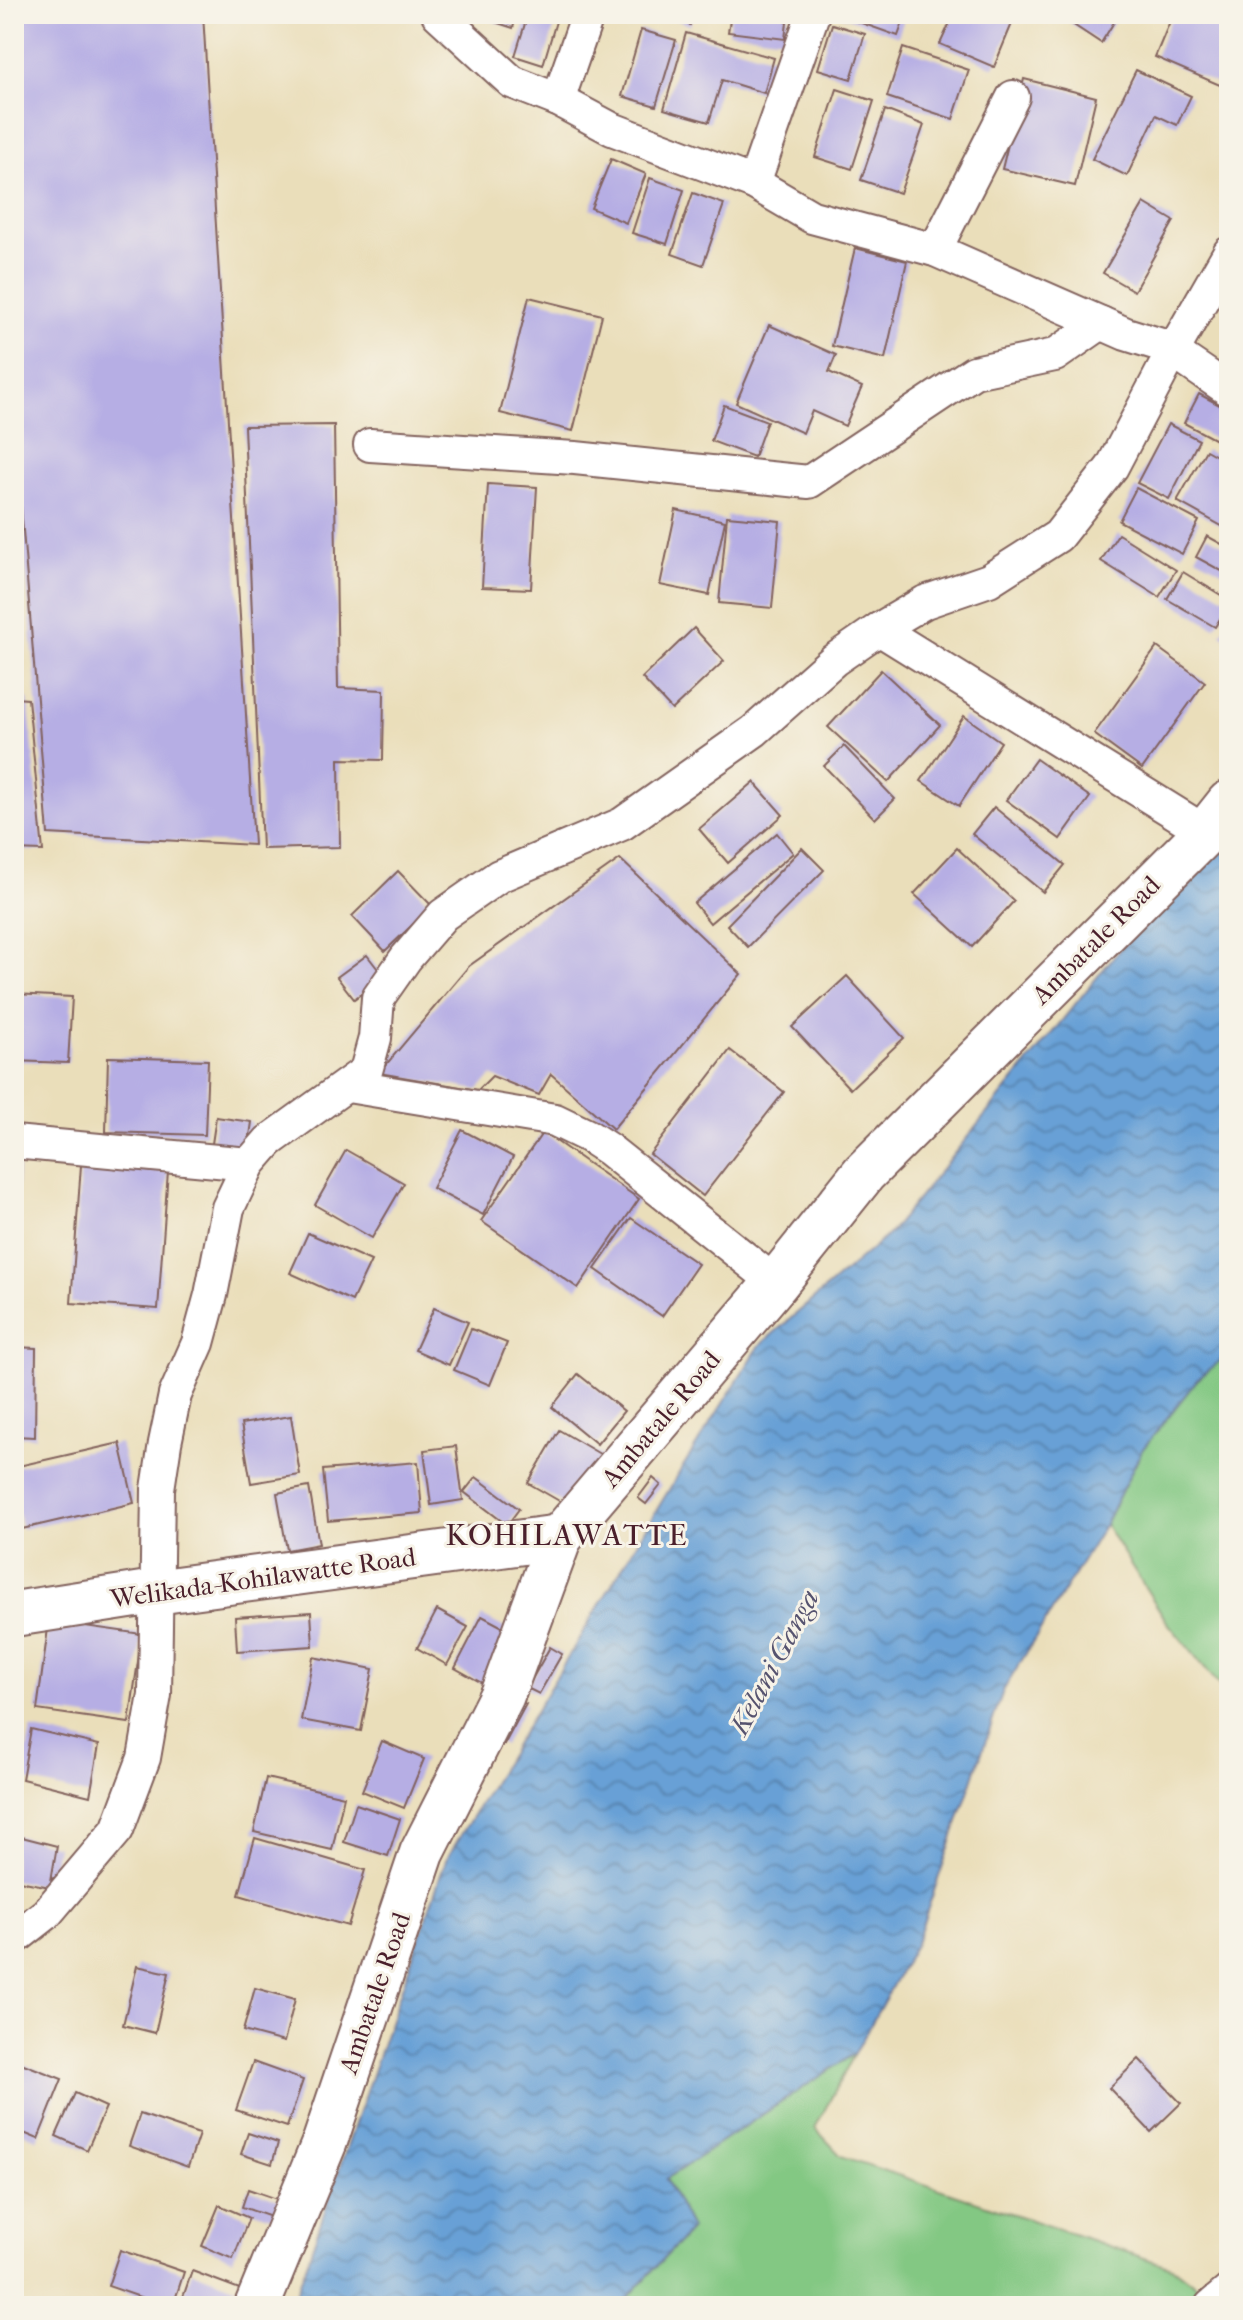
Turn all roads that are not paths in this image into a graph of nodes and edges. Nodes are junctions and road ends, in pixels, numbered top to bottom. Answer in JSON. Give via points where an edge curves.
{"nodes":[{"id":1,"x":438,"y":14,"type":"edge"},
{"id":2,"x":588,"y":14,"type":"edge"},
{"id":3,"x":813,"y":14,"type":"edge"},
{"id":4,"x":1013,"y":97,"type":"dead end"},
{"id":5,"x":558,"y":100,"type":"junction"},
{"id":6,"x":754,"y":183,"type":"junction"},
{"id":7,"x":935,"y":250,"type":"junction"},
{"id":8,"x":1229,"y":253,"type":"edge"},
{"id":9,"x":1101,"y":323,"type":"junction"},
{"id":10,"x":1174,"y":349,"type":"junction"},
{"id":11,"x":1229,"y":390,"type":"edge"},
{"id":12,"x":370,"y":445,"type":"dead end"},
{"id":13,"x":879,"y":629,"type":"junction"},
{"id":14,"x":1218,"y":817,"type":"edge"},
{"id":15,"x":348,"y":1086,"type":"junction"},
{"id":16,"x":14,"y":1142,"type":"edge"},
{"id":17,"x":249,"y":1164,"type":"junction"},
{"id":18,"x":776,"y":1283,"type":"junction"},
{"id":19,"x":560,"y":1537,"type":"junction"},
{"id":20,"x":155,"y":1592,"type":"junction"},
{"id":21,"x":14,"y":1614,"type":"edge"},
{"id":22,"x":14,"y":1939,"type":"edge"},
{"id":23,"x":1229,"y":2291,"type":"edge"},
{"id":24,"x":257,"y":2306,"type":"edge"},
{"id":25,"x":1211,"y":2306,"type":"edge"}],
"edges":[{"from":1,"to":5,"type":"street","via":[[512,82]]},
{"from":2,"to":5,"type":"street"},
{"from":3,"to":6,"type":"street"},
{"from":4,"to":7,"type":"street"},
{"from":5,"to":6,"type":"street","via":[[612,129]]},
{"from":6,"to":7,"type":"street","via":[[812,217]]},
{"from":7,"to":9,"type":"street"},
{"from":8,"to":10,"type":"street"},
{"from":9,"to":10,"type":"street"},
{"from":9,"to":12,"type":"street","via":[[1055,355],[974,372],[809,482],[575,458]]},
{"from":10,"to":11,"type":"street"},
{"from":10,"to":13,"type":"street","via":[[1112,467],[1058,536],[989,580],[925,602]]},
{"from":13,"to":14,"type":"street"},
{"from":13,"to":15,"type":"street","via":[[834,660],[754,731],[622,824],[499,876],[443,915],[378,998],[366,1071]]},
{"from":14,"to":18,"type":"main road","name":"Ambatale Road","via":[[864,1173]]},
{"from":15,"to":17,"type":"street","via":[[269,1141]]},
{"from":15,"to":18,"type":"street","via":[[555,1120],[608,1149]]},
{"from":16,"to":17,"type":"street"},
{"from":17,"to":20,"type":"street","via":[[228,1208],[201,1331],[175,1395],[158,1489]]},
{"from":18,"to":19,"type":"main road","name":"Ambatale Road"},
{"from":19,"to":20,"type":"main road","name":"Welikada-Kohilawatte Road"},
{"from":19,"to":24,"type":"main road","name":"Ambatale Road","via":[[502,1695],[422,1853],[325,2141]]},
{"from":20,"to":21,"type":"main road","name":"Welikada-Kohilawatte Road"},
{"from":20,"to":22,"type":"street","via":[[155,1695],[144,1758],[117,1830],[46,1914]]},
{"from":23,"to":25,"type":"street"}]}
